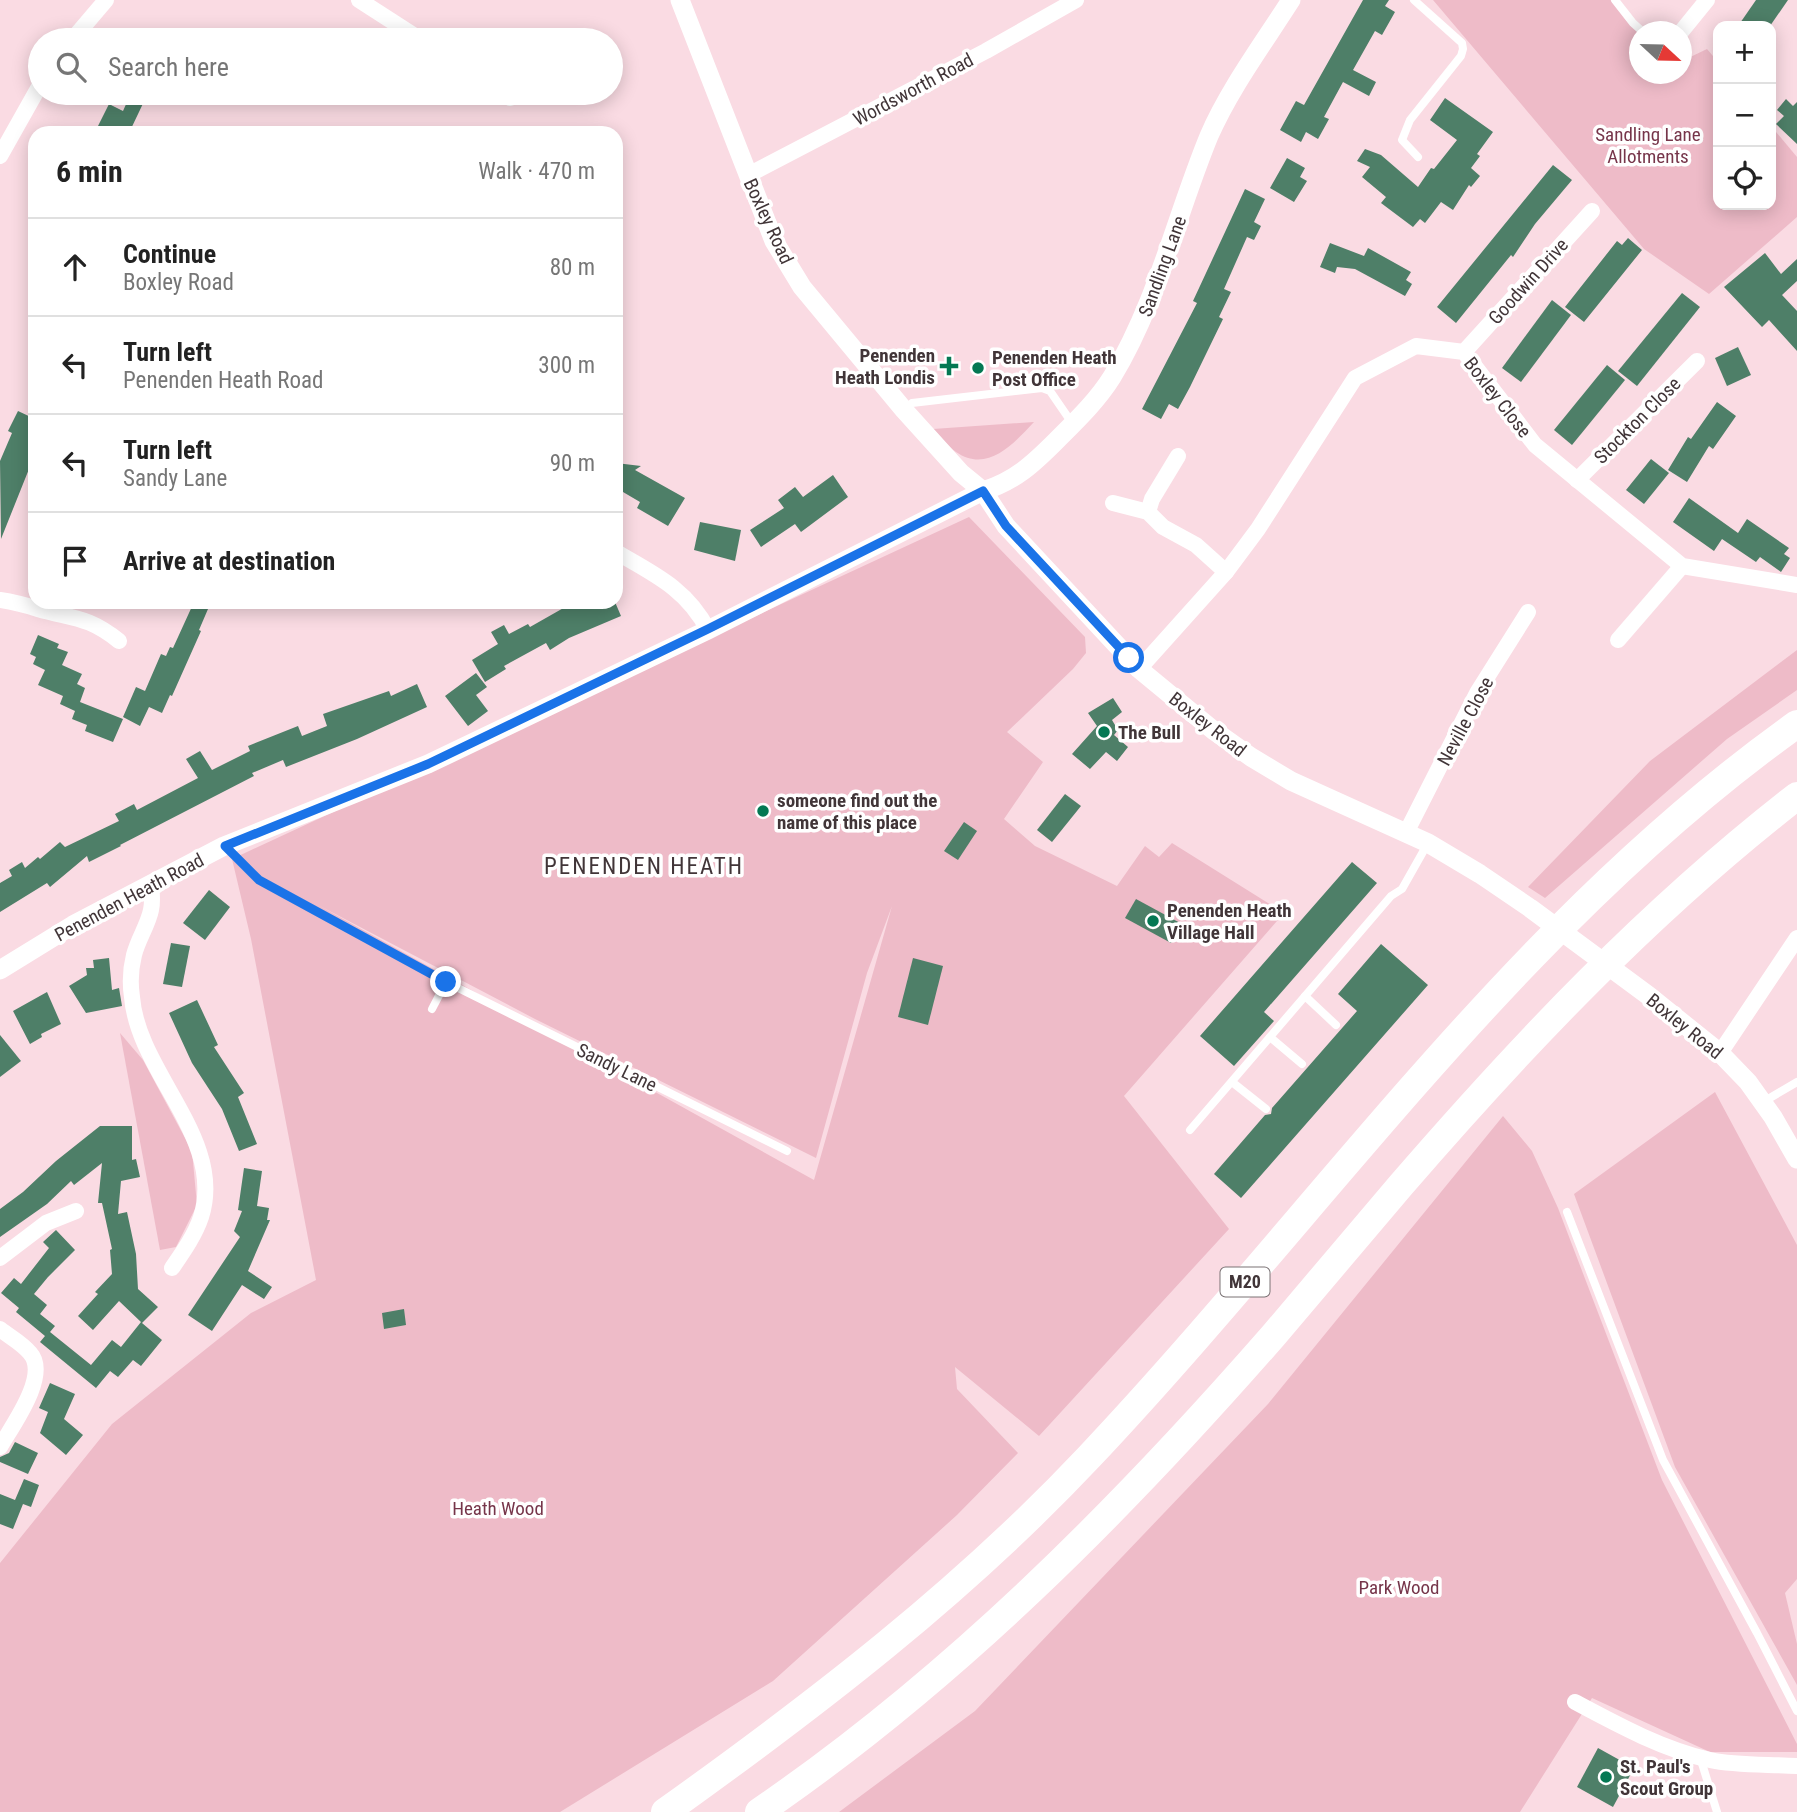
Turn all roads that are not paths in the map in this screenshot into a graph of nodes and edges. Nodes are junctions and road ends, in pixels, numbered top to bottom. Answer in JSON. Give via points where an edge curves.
{"nodes":[{"id":1,"x":106,"y":0,"type":"edge"},
{"id":2,"x":359,"y":0,"type":"edge"},
{"id":3,"x":680,"y":0,"type":"edge"},
{"id":4,"x":1076,"y":0,"type":"edge"},
{"id":5,"x":1291,"y":0,"type":"edge"},
{"id":6,"x":1414,"y":0,"type":"edge"},
{"id":7,"x":1615,"y":0,"type":"edge"},
{"id":8,"x":1707,"y":0,"type":"edge"},
{"id":9,"x":1631,"y":21,"type":"edge"},
{"id":10,"x":1690,"y":21,"type":"edge"},
{"id":11,"x":82,"y":28,"type":"edge"},
{"id":12,"x":402,"y":28,"type":"edge"},
{"id":13,"x":29,"y":105,"type":"edge"},
{"id":14,"x":0,"y":156,"type":"edge"},
{"id":15,"x":1418,"y":157,"type":"dead end"},
{"id":16,"x":748,"y":175,"type":"junction"},
{"id":17,"x":1592,"y":211,"type":"dead end"},
{"id":18,"x":1465,"y":352,"type":"junction"},
{"id":19,"x":1698,"y":361,"type":"dead end"},
{"id":20,"x":904,"y":410,"type":"junction"},
{"id":21,"x":1073,"y":424,"type":"junction"},
{"id":22,"x":1178,"y":456,"type":"dead end"},
{"id":23,"x":1577,"y":480,"type":"junction"},
{"id":24,"x":983,"y":491,"type":"junction"},
{"id":25,"x":1113,"y":503,"type":"dead end"},
{"id":26,"x":1148,"y":512,"type":"junction"},
{"id":27,"x":623,"y":556,"type":"edge"},
{"id":28,"x":1682,"y":566,"type":"junction"},
{"id":29,"x":1226,"y":572,"type":"junction"},
{"id":30,"x":1797,"y":585,"type":"edge"},
{"id":31,"x":0,"y":600,"type":"edge"},
{"id":32,"x":28,"y":605,"type":"edge"},
{"id":33,"x":43,"y":609,"type":"edge"},
{"id":34,"x":1528,"y":612,"type":"dead end"},
{"id":35,"x":708,"y":629,"type":"junction"},
{"id":36,"x":119,"y":640,"type":"dead end"},
{"id":37,"x":1618,"y":640,"type":"dead end"},
{"id":38,"x":1139,"y":669,"type":"junction"},
{"id":39,"x":1797,"y":724,"type":"edge"},
{"id":40,"x":1797,"y":796,"type":"edge"},
{"id":41,"x":1406,"y":833,"type":"junction"},
{"id":42,"x":1428,"y":844,"type":"junction"},
{"id":43,"x":225,"y":846,"type":"junction"},
{"id":44,"x":151,"y":883,"type":"junction"},
{"id":45,"x":1797,"y":938,"type":"edge"},
{"id":46,"x":0,"y":970,"type":"edge"},
{"id":47,"x":446,"y":982,"type":"junction"},
{"id":48,"x":1305,"y":996,"type":"junction"},
{"id":49,"x":432,"y":1009,"type":"dead end"},
{"id":50,"x":1336,"y":1025,"type":"dead end"},
{"id":51,"x":1270,"y":1037,"type":"junction"},
{"id":52,"x":1720,"y":1053,"type":"junction"},
{"id":53,"x":1302,"y":1064,"type":"dead end"},
{"id":54,"x":1232,"y":1082,"type":"junction"},
{"id":55,"x":1797,"y":1082,"type":"edge"},
{"id":56,"x":1762,"y":1102,"type":"junction"},
{"id":57,"x":1266,"y":1109,"type":"dead end"},
{"id":58,"x":1190,"y":1130,"type":"dead end"},
{"id":59,"x":787,"y":1151,"type":"dead end"},
{"id":60,"x":1797,"y":1159,"type":"edge"},
{"id":61,"x":76,"y":1211,"type":"dead end"},
{"id":62,"x":1567,"y":1212,"type":"dead end"},
{"id":63,"x":0,"y":1258,"type":"edge"},
{"id":64,"x":172,"y":1268,"type":"dead end"},
{"id":65,"x":0,"y":1329,"type":"edge"},
{"id":66,"x":0,"y":1447,"type":"edge"},
{"id":67,"x":1575,"y":1702,"type":"dead end"},
{"id":68,"x":1797,"y":1711,"type":"edge"},
{"id":69,"x":1700,"y":1757,"type":"junction"},
{"id":70,"x":1797,"y":1766,"type":"edge"},
{"id":71,"x":767,"y":1808,"type":"edge"},
{"id":72,"x":665,"y":1812,"type":"edge"},
{"id":73,"x":1717,"y":1812,"type":"edge"}],
"edges":[{"from":1,"to":11,"type":"street"},
{"from":2,"to":12,"type":"street"},
{"from":3,"to":16,"type":"street","name":"Boxley Road"},
{"from":4,"to":16,"type":"street","name":"Wordsworth Road"},
{"from":5,"to":21,"type":"street","name":"Sandling Lane","via":[[1210,135],[1139,326],[1111,378]]},
{"from":6,"to":15,"type":"lane","via":[[1463,48],[1405,131],[1402,140]]},
{"from":7,"to":9,"type":"lane"},
{"from":8,"to":10,"type":"street"},
{"from":13,"to":14,"type":"street"},
{"from":16,"to":20,"type":"street","name":"Boxley Road","via":[[774,241],[802,287]]},
{"from":17,"to":18,"type":"street","name":"Goodwin Drive"},
{"from":18,"to":23,"type":"street","name":"Boxley Close","via":[[1535,445]]},
{"from":18,"to":29,"type":"street","name":"Boxley Close","via":[[1416,346],[1355,378]]},
{"from":19,"to":23,"type":"street","name":"Stockton Close"},
{"from":20,"to":21,"type":"lane","via":[[912,402],[1042,388],[1050,391]]},
{"from":20,"to":24,"type":"street","name":"Boxley Road"},
{"from":21,"to":24,"type":"street","name":"Sandling Lane","via":[[1019,474]]},
{"from":22,"to":26,"type":"street"},
{"from":23,"to":28,"type":"street","name":"Boxley Close"},
{"from":24,"to":35,"type":"street","name":"Penenden Heath Road"},
{"from":24,"to":38,"type":"street","name":"Boxley Road","via":[[1006,526]]},
{"from":25,"to":26,"type":"street"},
{"from":26,"to":29,"type":"street"},
{"from":27,"to":35,"type":"street","via":[[684,595]]},
{"from":28,"to":30,"type":"street","name":"Boxley Close"},
{"from":28,"to":37,"type":"street"},
{"from":29,"to":38,"type":"street","name":"Boxley Close"},
{"from":31,"to":32,"type":"street"},
{"from":33,"to":36,"type":"street","via":[[97,624]]},
{"from":34,"to":41,"type":"street","name":"Neville Close","via":[[1477,693]]},
{"from":35,"to":43,"type":"street","name":"Penenden Heath Road","via":[[428,764]]},
{"from":38,"to":41,"type":"street","name":"Boxley Road","via":[[1251,757]]},
{"from":39,"to":72,"type":"highway","number":"M20","via":[[1625,865],[1498,990],[1182,1355],[1046,1502],[891,1641]]},
{"from":40,"to":71,"type":"highway","number":"M20","via":[[1668,904],[1549,1022],[1093,1532],[943,1670]]},
{"from":41,"to":42,"type":"street","name":"Boxley Road"},
{"from":42,"to":48,"type":"lane","via":[[1402,889]]},
{"from":42,"to":52,"type":"street","name":"Boxley Road","via":[[1530,908]]},
{"from":43,"to":44,"type":"street","name":"Penenden Heath Road"},
{"from":43,"to":47,"type":"lane","name":"Sandy Lane","via":[[259,880]]},
{"from":44,"to":46,"type":"street","name":"Penenden Heath Road"},
{"from":44,"to":64,"type":"street","via":[[151,911],[134,956],[132,998],[138,1032],[189,1128],[205,1183],[200,1219]]},
{"from":45,"to":52,"type":"street"},
{"from":47,"to":49,"type":"lane"},
{"from":47,"to":59,"type":"lane","name":"Sandy Lane"},
{"from":48,"to":50,"type":"lane"},
{"from":48,"to":51,"type":"lane"},
{"from":51,"to":53,"type":"lane"},
{"from":51,"to":54,"type":"lane"},
{"from":52,"to":56,"type":"street","name":"Boxley Road"},
{"from":54,"to":57,"type":"lane"},
{"from":54,"to":58,"type":"lane"},
{"from":55,"to":56,"type":"lane"},
{"from":56,"to":60,"type":"street","name":"Boxley Road"},
{"from":61,"to":63,"type":"street","via":[[46,1223]]},
{"from":62,"to":68,"type":"lane","via":[[1663,1460]]},
{"from":65,"to":66,"type":"street","via":[[30,1353],[36,1366],[32,1389]]},
{"from":67,"to":69,"type":"street","via":[[1658,1743]]},
{"from":69,"to":70,"type":"street"},
{"from":69,"to":73,"type":"lane"}]}
